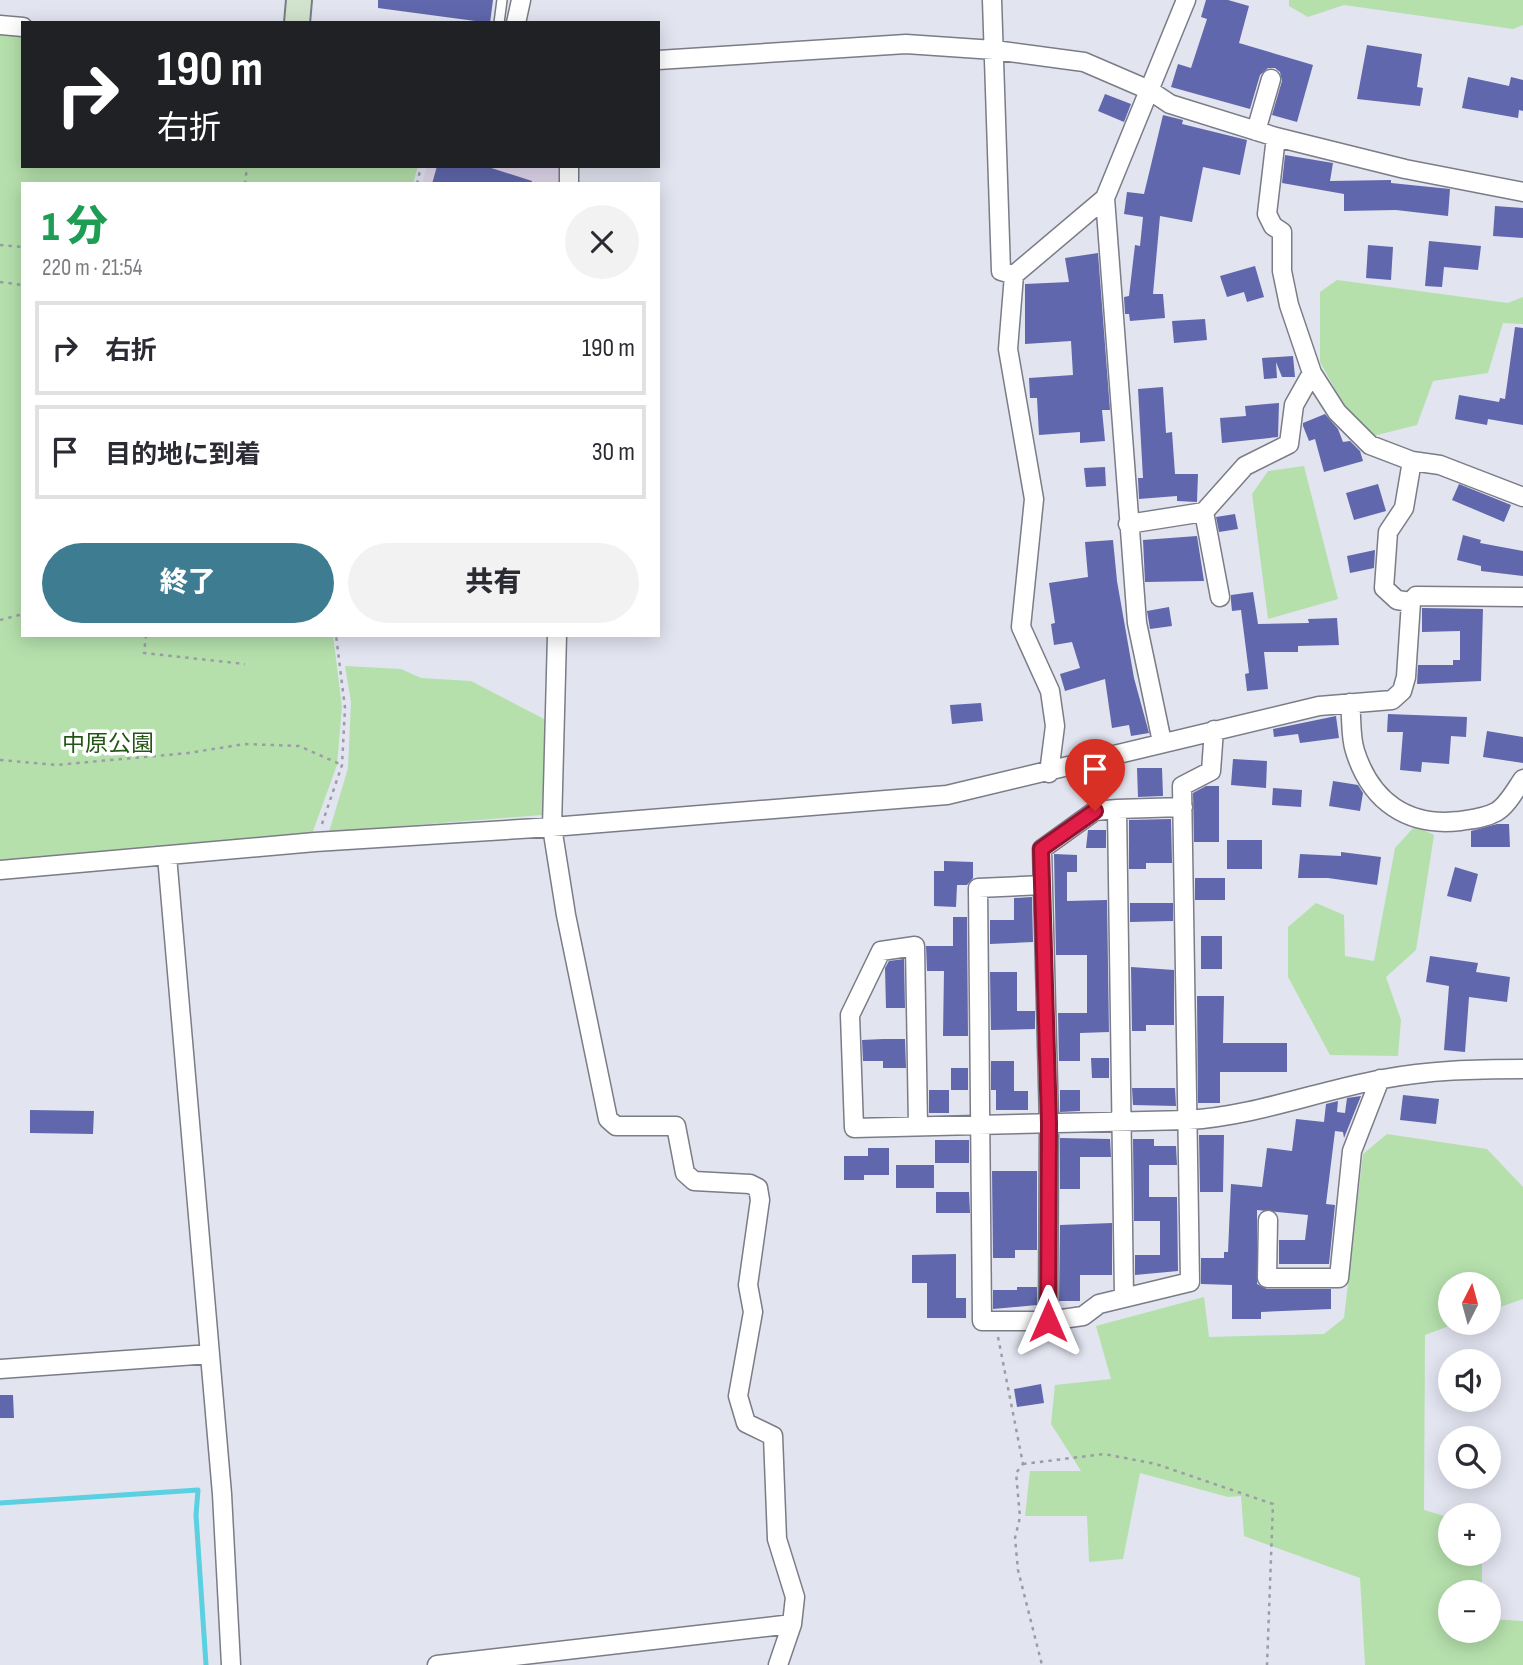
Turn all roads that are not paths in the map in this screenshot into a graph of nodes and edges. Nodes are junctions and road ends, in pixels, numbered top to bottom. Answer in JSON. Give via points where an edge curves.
{"nodes":[{"id":1,"x":299,"y":0,"type":"edge"},
{"id":2,"x":502,"y":0,"type":"edge"},
{"id":3,"x":521,"y":0,"type":"edge"},
{"id":4,"x":992,"y":0,"type":"edge"},
{"id":5,"x":1186,"y":0,"type":"edge"},
{"id":6,"x":296,"y":21,"type":"edge"},
{"id":7,"x":499,"y":21,"type":"edge"},
{"id":8,"x":516,"y":21,"type":"edge"},
{"id":9,"x":0,"y":24,"type":"edge"},
{"id":10,"x":21,"y":27,"type":"edge"},
{"id":11,"x":994,"y":50,"type":"junction"},
{"id":12,"x":660,"y":60,"type":"edge"},
{"id":13,"x":1271,"y":79,"type":"dead end"},
{"id":14,"x":1149,"y":90,"type":"junction"},
{"id":15,"x":1256,"y":131,"type":"junction"},
{"id":16,"x":1276,"y":137,"type":"junction"},
{"id":17,"x":1523,"y":192,"type":"edge"},
{"id":18,"x":1105,"y":198,"type":"junction"},
{"id":19,"x":1014,"y":275,"type":"junction"},
{"id":20,"x":1312,"y":373,"type":"junction"},
{"id":21,"x":1412,"y":461,"type":"junction"},
{"id":22,"x":1523,"y":497,"type":"edge"},
{"id":23,"x":1203,"y":512,"type":"junction"},
{"id":24,"x":1128,"y":524,"type":"junction"},
{"id":25,"x":1220,"y":597,"type":"dead end"},
{"id":26,"x":1523,"y":597,"type":"edge"},
{"id":27,"x":1411,"y":602,"type":"junction"},
{"id":28,"x":557,"y":637,"type":"edge"},
{"id":29,"x":1350,"y":703,"type":"junction"},
{"id":30,"x":1214,"y":730,"type":"junction"},
{"id":31,"x":1162,"y":742,"type":"junction"},
{"id":32,"x":1049,"y":773,"type":"junction"},
{"id":33,"x":1523,"y":779,"type":"edge"},
{"id":34,"x":1183,"y":807,"type":"junction"},
{"id":35,"x":1117,"y":809,"type":"junction"},
{"id":36,"x":552,"y":827,"type":"junction"},
{"id":37,"x":167,"y":856,"type":"junction"},
{"id":38,"x":0,"y":870,"type":"edge"},
{"id":39,"x":1042,"y":885,"type":"junction"},
{"id":40,"x":1523,"y":1069,"type":"edge"},
{"id":41,"x":1380,"y":1079,"type":"junction"},
{"id":42,"x":1188,"y":1120,"type":"junction"},
{"id":43,"x":1123,"y":1122,"type":"junction"},
{"id":44,"x":1049,"y":1123,"type":"junction"},
{"id":45,"x":982,"y":1125,"type":"junction"},
{"id":46,"x":918,"y":1126,"type":"junction"},
{"id":47,"x":1268,"y":1220,"type":"dead end"},
{"id":48,"x":1124,"y":1297,"type":"junction"},
{"id":49,"x":1048,"y":1321,"type":"junction"},
{"id":50,"x":209,"y":1354,"type":"junction"},
{"id":51,"x":0,"y":1369,"type":"edge"},
{"id":52,"x":792,"y":1624,"type":"junction"},
{"id":53,"x":231,"y":1665,"type":"edge"},
{"id":54,"x":437,"y":1665,"type":"edge"},
{"id":55,"x":778,"y":1665,"type":"edge"}],
"edges":[{"from":1,"to":6,"type":"street"},
{"from":2,"to":7,"type":"lane"},
{"from":3,"to":8,"type":"street"},
{"from":4,"to":11,"type":"street"},
{"from":5,"to":14,"type":"street"},
{"from":9,"to":10,"type":"street"},
{"from":11,"to":12,"type":"street","via":[[906,44]]},
{"from":11,"to":14,"type":"street","via":[[1084,62]]},
{"from":11,"to":19,"type":"street","via":[[1001,271]]},
{"from":13,"to":15,"type":"street"},
{"from":14,"to":15,"type":"street","via":[[1170,104]]},
{"from":14,"to":18,"type":"street"},
{"from":15,"to":16,"type":"street"},
{"from":16,"to":17,"type":"street"},
{"from":16,"to":20,"type":"street","via":[[1267,214],[1282,232],[1282,271],[1289,305]]},
{"from":18,"to":19,"type":"street"},
{"from":18,"to":24,"type":"street"},
{"from":19,"to":32,"type":"street","via":[[1008,349],[1034,499],[1021,627],[1050,691],[1055,726]]},
{"from":20,"to":21,"type":"street","via":[[1337,412],[1370,445]]},
{"from":20,"to":23,"type":"street","via":[[1294,405],[1289,444],[1245,466]]},
{"from":21,"to":22,"type":"street","via":[[1440,465]]},
{"from":21,"to":27,"type":"street","via":[[1404,508],[1388,532],[1384,587],[1398,600]]},
{"from":23,"to":24,"type":"street"},
{"from":23,"to":25,"type":"street"},
{"from":24,"to":31,"type":"street","via":[[1137,623]]},
{"from":26,"to":27,"type":"street","via":[[1424,594]]},
{"from":27,"to":29,"type":"street","via":[[1402,691],[1392,701]]},
{"from":28,"to":36,"type":"street"},
{"from":29,"to":30,"type":"street"},
{"from":29,"to":33,"type":"street","via":[[1354,749],[1361,765],[1380,794],[1402,815],[1439,824],[1480,818],[1499,811]]},
{"from":30,"to":31,"type":"street"},
{"from":30,"to":34,"type":"street","via":[[1211,771],[1182,786]]},
{"from":31,"to":32,"type":"street"},
{"from":32,"to":36,"type":"street","via":[[947,795]]},
{"from":34,"to":35,"type":"street"},
{"from":34,"to":42,"type":"street"},
{"from":35,"to":39,"type":"street","via":[[1095,811],[1041,849]]},
{"from":35,"to":43,"type":"street"},
{"from":36,"to":37,"type":"street"},
{"from":36,"to":52,"type":"street","via":[[608,1119],[616,1126],[676,1126],[685,1173],[694,1181],[758,1188],[748,1285],[753,1312],[738,1396],[746,1423],[773,1436],[777,1539],[795,1597]]},
{"from":37,"to":38,"type":"street"},
{"from":37,"to":50,"type":"street"},
{"from":39,"to":44,"type":"street"},
{"from":39,"to":45,"type":"street","via":[[978,888]]},
{"from":40,"to":41,"type":"street","via":[[1443,1069]]},
{"from":41,"to":42,"type":"street","via":[[1230,1118]]},
{"from":41,"to":47,"type":"street","via":[[1352,1151],[1339,1278],[1267,1279]]},
{"from":42,"to":43,"type":"street"},
{"from":42,"to":48,"type":"street","via":[[1190,1282]]},
{"from":43,"to":44,"type":"street"},
{"from":43,"to":48,"type":"street"},
{"from":44,"to":45,"type":"street"},
{"from":44,"to":49,"type":"street"},
{"from":45,"to":46,"type":"street"},
{"from":45,"to":49,"type":"street","via":[[982,1321]]},
{"from":46,"to":46,"type":"street","via":[[854,1128],[850,1015],[881,951],[915,946]]},
{"from":48,"to":49,"type":"street","via":[[1099,1304],[1083,1316]]},
{"from":50,"to":51,"type":"street"},
{"from":50,"to":53,"type":"street"},
{"from":52,"to":54,"type":"street"},
{"from":52,"to":55,"type":"street"}]}
